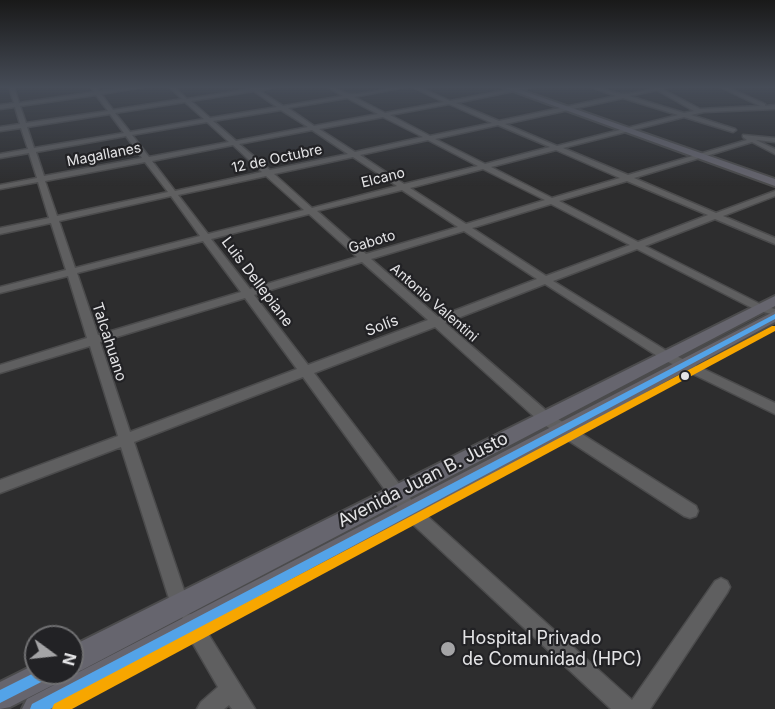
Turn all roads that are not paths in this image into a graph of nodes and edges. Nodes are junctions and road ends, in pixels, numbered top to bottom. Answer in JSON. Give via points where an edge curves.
{"nodes":[{"id":1,"x":21,"y":120,"type":"edge"},
{"id":2,"x":61,"y":120,"type":"edge"},
{"id":3,"x":118,"y":120,"type":"edge"},
{"id":4,"x":208,"y":120,"type":"joint"},
{"id":5,"x":301,"y":120,"type":"edge"},
{"id":6,"x":356,"y":120,"type":"edge"},
{"id":7,"x":393,"y":120,"type":"edge"},
{"id":8,"x":490,"y":120,"type":"edge"},
{"id":9,"x":510,"y":120,"type":"edge"},
{"id":10,"x":598,"y":120,"type":"edge"},
{"id":11,"x":664,"y":120,"type":"edge"},
{"id":12,"x":700,"y":120,"type":"edge"},
{"id":13,"x":715,"y":120,"type":"edge"},
{"id":14,"x":497,"y":123,"type":"junction"},
{"id":15,"x":23,"y":126,"type":"junction"},
{"id":16,"x":313,"y":128,"type":"junction"},
{"id":17,"x":0,"y":129,"type":"edge"},
{"id":18,"x":626,"y":130,"type":"junction"},
{"id":19,"x":733,"y":130,"type":"junction"},
{"id":20,"x":128,"y":134,"type":"junction"},
{"id":21,"x":428,"y":138,"type":"junction"},
{"id":22,"x":748,"y":138,"type":"junction"},
{"id":23,"x":775,"y":140,"type":"edge"},
{"id":24,"x":233,"y":143,"type":"junction"},
{"id":25,"x":556,"y":148,"type":"junction"},
{"id":26,"x":31,"y":150,"type":"junction"},
{"id":27,"x":775,"y":152,"type":"edge"},
{"id":28,"x":353,"y":154,"type":"junction"},
{"id":29,"x":0,"y":156,"type":"edge"},
{"id":30,"x":698,"y":156,"type":"junction"},
{"id":31,"x":147,"y":159,"type":"junction"},
{"id":32,"x":483,"y":166,"type":"junction"},
{"id":33,"x":267,"y":173,"type":"junction"},
{"id":34,"x":627,"y":178,"type":"junction"},
{"id":35,"x":41,"y":180,"type":"junction"},
{"id":36,"x":775,"y":183,"type":"edge"},
{"id":37,"x":403,"y":187,"type":"junction"},
{"id":38,"x":0,"y":188,"type":"edge"},
{"id":39,"x":775,"y":193,"type":"edge"},
{"id":40,"x":173,"y":194,"type":"junction"},
{"id":41,"x":550,"y":201,"type":"junction"},
{"id":42,"x":310,"y":211,"type":"junction"},
{"id":43,"x":714,"y":215,"type":"junction"},
{"id":44,"x":54,"y":220,"type":"junction"},
{"id":45,"x":465,"y":228,"type":"junction"},
{"id":46,"x":0,"y":231,"type":"edge"},
{"id":47,"x":205,"y":237,"type":"junction"},
{"id":48,"x":775,"y":241,"type":"edge"},
{"id":49,"x":636,"y":245,"type":"junction"},
{"id":50,"x":363,"y":258,"type":"junction"},
{"id":51,"x":70,"y":272,"type":"junction"},
{"id":52,"x":545,"y":280,"type":"junction"},
{"id":53,"x":0,"y":290,"type":"edge"},
{"id":54,"x":248,"y":294,"type":"junction"},
{"id":55,"x":775,"y":300,"type":"edge"},
{"id":56,"x":770,"y":312,"type":"edge"},
{"id":57,"x":435,"y":322,"type":"junction"},
{"id":58,"x":93,"y":341,"type":"junction"},
{"id":59,"x":676,"y":360,"type":"junction"},
{"id":60,"x":0,"y":369,"type":"edge"},
{"id":61,"x":306,"y":372,"type":"junction"},
{"id":62,"x":775,"y":409,"type":"edge"},
{"id":63,"x":544,"y":418,"type":"junction"},
{"id":64,"x":563,"y":429,"type":"junction"},
{"id":65,"x":125,"y":441,"type":"junction"},
{"id":66,"x":0,"y":487,"type":"edge"},
{"id":67,"x":403,"y":502,"type":"junction"},
{"id":68,"x":690,"y":511,"type":"dead end"},
{"id":69,"x":721,"y":587,"type":"dead end"},
{"id":70,"x":186,"y":616,"type":"junction"},
{"id":71,"x":84,"y":655,"type":"edge"},
{"id":72,"x":24,"y":685,"type":"edge"},
{"id":73,"x":232,"y":689,"type":"junction"},
{"id":74,"x":0,"y":697,"type":"edge"},
{"id":75,"x":37,"y":709,"type":"edge"},
{"id":76,"x":208,"y":709,"type":"edge"},
{"id":77,"x":244,"y":709,"type":"edge"},
{"id":78,"x":626,"y":709,"type":"edge"},
{"id":79,"x":638,"y":709,"type":"edge"}],
"edges":[{"from":1,"to":15,"type":"street","name":"Talcahuano"},
{"from":2,"to":15,"type":"street"},
{"from":3,"to":20,"type":"street","name":"Luis Dellepiane"},
{"from":4,"to":20,"type":"street"},
{"from":4,"to":24,"type":"street","name":"Antonio Valentini"},
{"from":5,"to":16,"type":"street"},
{"from":6,"to":16,"type":"street","name":"Magallanes"},
{"from":7,"to":21,"type":"street"},
{"from":8,"to":14,"type":"street"},
{"from":9,"to":14,"type":"street","name":"12 de Octubre"},
{"from":10,"to":18,"type":"main road"},
{"from":11,"to":18,"type":"street","name":"Elcano"},
{"from":12,"to":19,"type":"street"},
{"from":13,"to":19,"type":"street"},
{"from":14,"to":21,"type":"street","name":"12 de Octubre"},
{"from":14,"to":25,"type":"street"},
{"from":15,"to":17,"type":"street"},
{"from":15,"to":26,"type":"street","name":"Talcahuano"},
{"from":16,"to":24,"type":"street","name":"Magallanes"},
{"from":16,"to":28,"type":"street"},
{"from":18,"to":25,"type":"street","name":"Elcano"},
{"from":18,"to":30,"type":"main road"},
{"from":19,"to":22,"type":"street"},
{"from":20,"to":26,"type":"street"},
{"from":20,"to":31,"type":"street","name":"Luis Dellepiane"},
{"from":21,"to":28,"type":"street","name":"12 de Octubre"},
{"from":21,"to":32,"type":"street"},
{"from":22,"to":23,"type":"street","name":"Gaboto"},
{"from":22,"to":27,"type":"street"},
{"from":22,"to":30,"type":"street","name":"Gaboto"},
{"from":24,"to":31,"type":"street","name":"Magallanes"},
{"from":24,"to":33,"type":"street","name":"Antonio Valentini"},
{"from":25,"to":32,"type":"street","name":"Elcano"},
{"from":25,"to":34,"type":"street"},
{"from":26,"to":29,"type":"street"},
{"from":26,"to":35,"type":"street","name":"Talcahuano"},
{"from":28,"to":33,"type":"street","name":"12 de Octubre"},
{"from":28,"to":37,"type":"street"},
{"from":30,"to":34,"type":"street","name":"Gaboto"},
{"from":30,"to":36,"type":"main road"},
{"from":31,"to":35,"type":"street","name":"Magallanes"},
{"from":31,"to":40,"type":"street","name":"Luis Dellepiane"},
{"from":32,"to":37,"type":"street","name":"Elcano"},
{"from":32,"to":41,"type":"street"},
{"from":33,"to":40,"type":"street","name":"12 de Octubre"},
{"from":33,"to":42,"type":"street","name":"Antonio Valentini"},
{"from":34,"to":41,"type":"street","name":"Gaboto"},
{"from":34,"to":43,"type":"street"},
{"from":35,"to":38,"type":"street","name":"Magallanes"},
{"from":35,"to":44,"type":"street","name":"Talcahuano"},
{"from":37,"to":42,"type":"street","name":"Elcano"},
{"from":37,"to":45,"type":"street"},
{"from":39,"to":43,"type":"street","name":"Solís"},
{"from":40,"to":44,"type":"street","name":"12 de Octubre"},
{"from":40,"to":47,"type":"street","name":"Luis Dellepiane"},
{"from":41,"to":45,"type":"street","name":"Gaboto"},
{"from":41,"to":49,"type":"street"},
{"from":42,"to":47,"type":"street","name":"Elcano"},
{"from":42,"to":50,"type":"street","name":"Antonio Valentini"},
{"from":43,"to":48,"type":"street"},
{"from":43,"to":49,"type":"street","name":"Solís"},
{"from":44,"to":46,"type":"street","name":"12 de Octubre"},
{"from":44,"to":51,"type":"street","name":"Talcahuano"},
{"from":45,"to":50,"type":"street","name":"Gaboto"},
{"from":45,"to":52,"type":"street"},
{"from":47,"to":51,"type":"street","name":"Elcano"},
{"from":47,"to":54,"type":"street","name":"Luis Dellepiane"},
{"from":49,"to":52,"type":"street","name":"Solís"},
{"from":49,"to":56,"type":"street"},
{"from":50,"to":54,"type":"street","name":"Gaboto"},
{"from":50,"to":57,"type":"street","name":"Antonio Valentini"},
{"from":51,"to":53,"type":"street","name":"Elcano"},
{"from":51,"to":58,"type":"street","name":"Talcahuano"},
{"from":52,"to":57,"type":"street","name":"Solís"},
{"from":52,"to":59,"type":"street"},
{"from":54,"to":58,"type":"street","name":"Gaboto"},
{"from":54,"to":61,"type":"street","name":"Luis Dellepiane"},
{"from":55,"to":56,"type":"main road","name":"Avenida Juan B. Justo"},
{"from":56,"to":59,"type":"main road","name":"Avenida Juan B. Justo"},
{"from":57,"to":61,"type":"street","name":"Solís"},
{"from":57,"to":63,"type":"street","name":"Antonio Valentini"},
{"from":58,"to":60,"type":"street","name":"Gaboto"},
{"from":58,"to":65,"type":"street","name":"Talcahuano"},
{"from":59,"to":62,"type":"street"},
{"from":59,"to":63,"type":"main road","name":"Avenida Juan B. Justo"},
{"from":59,"to":64,"type":"main road","name":"Avenida Juan B. Justo"},
{"from":61,"to":65,"type":"street","name":"Solís"},
{"from":61,"to":67,"type":"street","name":"Luis Dellepiane"},
{"from":63,"to":64,"type":"street","name":"Antonio Valentini"},
{"from":63,"to":67,"type":"main road","name":"Avenida Juan B. Justo"},
{"from":64,"to":67,"type":"main road","name":"Avenida Juan B. Justo"},
{"from":64,"to":68,"type":"street","name":"Antonio Valentini"},
{"from":65,"to":66,"type":"street","name":"Solís"},
{"from":65,"to":70,"type":"street","name":"Talcahuano"},
{"from":67,"to":70,"type":"main road","name":"Avenida Juan B. Justo"},
{"from":67,"to":78,"type":"street","name":"Luis Dellepiane"},
{"from":69,"to":79,"type":"street"},
{"from":70,"to":71,"type":"main road","name":"Avenida Juan B. Justo"},
{"from":70,"to":73,"type":"street","name":"Talcahuano"},
{"from":70,"to":75,"type":"main road","name":"Avenida Juan B. Justo"},
{"from":72,"to":74,"type":"main road"},
{"from":73,"to":76,"type":"street"},
{"from":73,"to":77,"type":"street","name":"Talcahuano"}]}
